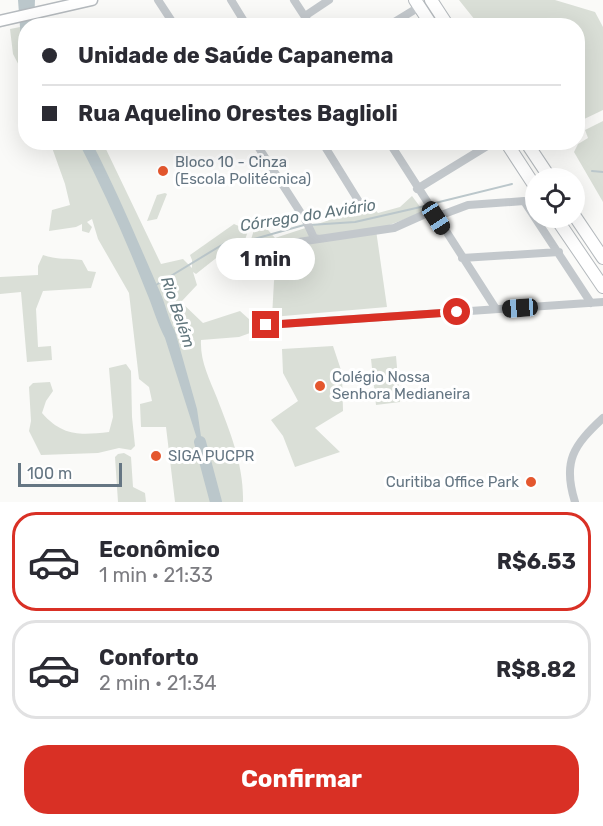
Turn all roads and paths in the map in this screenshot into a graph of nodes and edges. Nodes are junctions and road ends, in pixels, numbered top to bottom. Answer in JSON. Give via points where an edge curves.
{"nodes":[{"id":1,"x":89,"y":0,"type":"edge"},
{"id":2,"x":158,"y":0,"type":"edge"},
{"id":3,"x":231,"y":0,"type":"edge"},
{"id":4,"x":294,"y":0,"type":"edge"},
{"id":5,"x":329,"y":0,"type":"edge"},
{"id":6,"x":431,"y":0,"type":"edge"},
{"id":7,"x":417,"y":3,"type":"edge"},
{"id":8,"x":305,"y":16,"type":"joint"},
{"id":9,"x":170,"y":18,"type":"edge"},
{"id":10,"x":242,"y":18,"type":"edge"},
{"id":11,"x":398,"y":18,"type":"edge"},
{"id":12,"x":427,"y":18,"type":"edge"},
{"id":13,"x":443,"y":18,"type":"edge"},
{"id":14,"x":0,"y":21,"type":"edge"},
{"id":15,"x":260,"y":150,"type":"edge"},
{"id":16,"x":327,"y":150,"type":"edge"},
{"id":17,"x":394,"y":150,"type":"edge"},
{"id":18,"x":481,"y":150,"type":"edge"},
{"id":19,"x":511,"y":150,"type":"edge"},
{"id":20,"x":531,"y":150,"type":"edge"},
{"id":21,"x":543,"y":168,"type":"edge"},
{"id":22,"x":525,"y":171,"type":"edge"},
{"id":23,"x":419,"y":191,"type":"junction"},
{"id":24,"x":361,"y":205,"type":"dead end"},
{"id":25,"x":432,"y":212,"type":"junction"},
{"id":26,"x":563,"y":228,"type":"edge"},
{"id":27,"x":583,"y":228,"type":"edge"},
{"id":28,"x":587,"y":234,"type":"junction"},
{"id":29,"x":319,"y":239,"type":"junction"},
{"id":30,"x":285,"y":244,"type":"dead end"},
{"id":31,"x":603,"y":249,"type":"edge"},
{"id":32,"x":559,"y":252,"type":"junction"},
{"id":33,"x":462,"y":258,"type":"junction"},
{"id":34,"x":603,"y":258,"type":"edge"},
{"id":35,"x":603,"y":287,"type":"edge"},
{"id":36,"x":591,"y":303,"type":"junction"},
{"id":37,"x":603,"y":303,"type":"edge"},
{"id":38,"x":496,"y":309,"type":"junction"},
{"id":39,"x":266,"y":325,"type":"dead end"},
{"id":40,"x":603,"y":418,"type":"edge"},
{"id":41,"x":574,"y":502,"type":"edge"}],
"edges":[{"from":1,"to":14,"type":"main road"},
{"from":2,"to":9,"type":"street"},
{"from":3,"to":10,"type":"street"},
{"from":4,"to":8,"type":"street"},
{"from":5,"to":8,"type":"street"},
{"from":6,"to":13,"type":"highway"},
{"from":7,"to":11,"type":"street"},
{"from":7,"to":12,"type":"highway"},
{"from":15,"to":29,"type":"street","via":[[314,238]]},
{"from":16,"to":24,"type":"street"},
{"from":17,"to":23,"type":"street"},
{"from":18,"to":23,"type":"street"},
{"from":19,"to":22,"type":"highway"},
{"from":20,"to":21,"type":"highway"},
{"from":23,"to":25,"type":"street"},
{"from":25,"to":29,"type":"street","via":[[394,228]]},
{"from":25,"to":32,"type":"street","via":[[524,201]]},
{"from":25,"to":33,"type":"street"},
{"from":26,"to":35,"type":"highway"},
{"from":27,"to":28,"type":"highway"},
{"from":28,"to":31,"type":"highway"},
{"from":28,"to":34,"type":"highway"},
{"from":29,"to":30,"type":"street"},
{"from":32,"to":33,"type":"street"},
{"from":32,"to":36,"type":"street"},
{"from":33,"to":38,"type":"street"},
{"from":36,"to":37,"type":"street"},
{"from":36,"to":38,"type":"street"},
{"from":38,"to":39,"type":"street"},
{"from":40,"to":41,"type":"street","via":[[573,452],[569,475]]}]}
